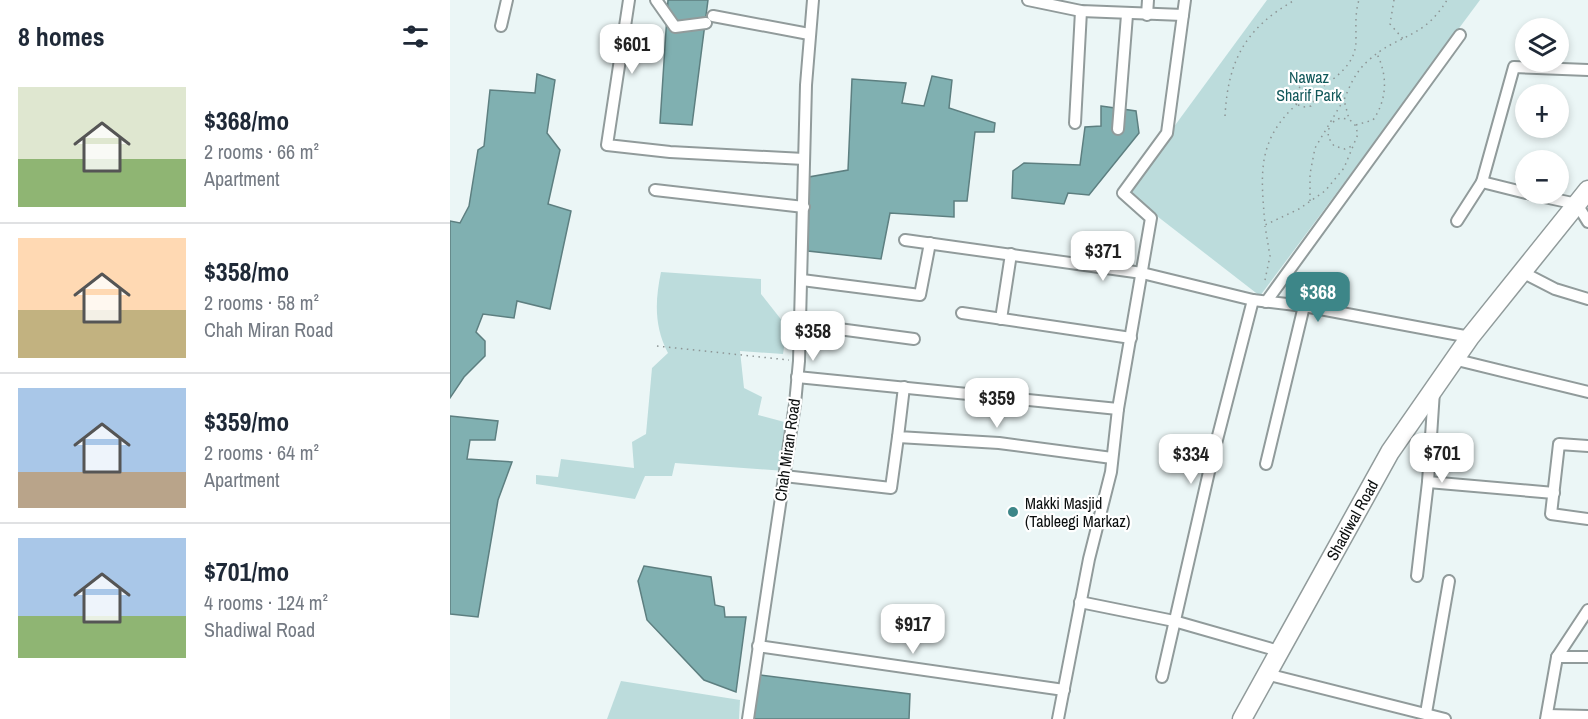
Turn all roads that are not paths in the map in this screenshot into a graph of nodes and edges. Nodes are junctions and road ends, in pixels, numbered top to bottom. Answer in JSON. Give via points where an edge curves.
{"nodes":[{"id":1,"x":507,"y":0,"type":"edge"},
{"id":2,"x":629,"y":0,"type":"edge"},
{"id":3,"x":656,"y":0,"type":"edge"},
{"id":4,"x":813,"y":0,"type":"edge"},
{"id":5,"x":1029,"y":0,"type":"edge"},
{"id":6,"x":1148,"y":0,"type":"edge"},
{"id":7,"x":1185,"y":0,"type":"edge"},
{"id":8,"x":1081,"y":11,"type":"junction"},
{"id":9,"x":1127,"y":15,"type":"junction"},
{"id":10,"x":1147,"y":15,"type":"junction"},
{"id":11,"x":1184,"y":15,"type":"junction"},
{"id":12,"x":501,"y":26,"type":"dead end"},
{"id":13,"x":810,"y":34,"type":"junction"},
{"id":14,"x":1460,"y":35,"type":"dead end"},
{"id":15,"x":1588,"y":70,"type":"edge"},
{"id":16,"x":1075,"y":123,"type":"dead end"},
{"id":17,"x":1118,"y":129,"type":"dead end"},
{"id":18,"x":804,"y":159,"type":"junction"},
{"id":19,"x":1482,"y":182,"type":"junction"},
{"id":20,"x":655,"y":190,"type":"dead end"},
{"id":21,"x":1515,"y":190,"type":"edge"},
{"id":22,"x":1582,"y":197,"type":"edge"},
{"id":23,"x":804,"y":207,"type":"junction"},
{"id":24,"x":1457,"y":221,"type":"dead end"},
{"id":25,"x":1588,"y":222,"type":"edge"},
{"id":26,"x":905,"y":240,"type":"dead end"},
{"id":27,"x":930,"y":243,"type":"junction"},
{"id":28,"x":1011,"y":254,"type":"junction"},
{"id":29,"x":1522,"y":272,"type":"junction"},
{"id":30,"x":1142,"y":273,"type":"junction"},
{"id":31,"x":802,"y":280,"type":"junction"},
{"id":32,"x":1588,"y":299,"type":"edge"},
{"id":33,"x":1254,"y":300,"type":"junction"},
{"id":34,"x":1266,"y":302,"type":"junction"},
{"id":35,"x":1304,"y":306,"type":"junction"},
{"id":36,"x":962,"y":313,"type":"dead end"},
{"id":37,"x":1001,"y":319,"type":"junction"},
{"id":38,"x":801,"y":324,"type":"junction"},
{"id":39,"x":1470,"y":337,"type":"junction"},
{"id":40,"x":1131,"y":338,"type":"junction"},
{"id":41,"x":914,"y":339,"type":"dead end"},
{"id":42,"x":1454,"y":359,"type":"junction"},
{"id":43,"x":797,"y":377,"type":"junction"},
{"id":44,"x":904,"y":387,"type":"junction"},
{"id":45,"x":1434,"y":388,"type":"junction"},
{"id":46,"x":1588,"y":392,"type":"edge"},
{"id":47,"x":1118,"y":409,"type":"junction"},
{"id":48,"x":897,"y":438,"type":"junction"},
{"id":49,"x":1588,"y":446,"type":"edge"},
{"id":50,"x":1112,"y":458,"type":"junction"},
{"id":51,"x":1266,"y":464,"type":"dead end"},
{"id":52,"x":784,"y":476,"type":"junction"},
{"id":53,"x":1428,"y":482,"type":"junction"},
{"id":54,"x":1554,"y":493,"type":"junction"},
{"id":55,"x":1588,"y":519,"type":"edge"},
{"id":56,"x":1417,"y":576,"type":"dead end"},
{"id":57,"x":1449,"y":581,"type":"dead end"},
{"id":58,"x":1080,"y":602,"type":"junction"},
{"id":59,"x":1588,"y":610,"type":"edge"},
{"id":60,"x":1174,"y":621,"type":"junction"},
{"id":61,"x":758,"y":646,"type":"junction"},
{"id":62,"x":1279,"y":651,"type":"junction"},
{"id":63,"x":1557,"y":657,"type":"junction"},
{"id":64,"x":1588,"y":657,"type":"edge"},
{"id":65,"x":1266,"y":674,"type":"junction"},
{"id":66,"x":1162,"y":677,"type":"dead end"},
{"id":67,"x":1064,"y":690,"type":"junction"},
{"id":68,"x":1428,"y":716,"type":"edge"},
{"id":69,"x":1588,"y":716,"type":"edge"},
{"id":70,"x":1547,"y":717,"type":"edge"},
{"id":71,"x":748,"y":719,"type":"edge"},
{"id":72,"x":1058,"y":719,"type":"edge"},
{"id":73,"x":1242,"y":719,"type":"edge"},
{"id":74,"x":1445,"y":719,"type":"edge"}],
"edges":[{"from":1,"to":12,"type":"street"},
{"from":2,"to":18,"type":"street","via":[[608,145]]},
{"from":3,"to":13,"type":"street","via":[[675,27],[710,19]]},
{"from":4,"to":13,"type":"street","name":"Chah Miran Road"},
{"from":5,"to":8,"type":"street"},
{"from":6,"to":10,"type":"street"},
{"from":7,"to":11,"type":"street"},
{"from":8,"to":9,"type":"street"},
{"from":8,"to":16,"type":"street"},
{"from":9,"to":10,"type":"street"},
{"from":9,"to":17,"type":"street"},
{"from":10,"to":11,"type":"street"},
{"from":11,"to":30,"type":"street","via":[[1167,133],[1123,193],[1151,218]]},
{"from":13,"to":18,"type":"street","name":"Chah Miran Road"},
{"from":14,"to":34,"type":"street"},
{"from":15,"to":19,"type":"street","via":[[1514,67]]},
{"from":18,"to":23,"type":"street","name":"Chah Miran Road"},
{"from":19,"to":21,"type":"street"},
{"from":19,"to":24,"type":"street"},
{"from":20,"to":23,"type":"street"},
{"from":22,"to":25,"type":"street"},
{"from":22,"to":29,"type":"main road","name":"Shadiwal Road"},
{"from":23,"to":31,"type":"street","name":"Chah Miran Road"},
{"from":26,"to":27,"type":"street"},
{"from":27,"to":28,"type":"street"},
{"from":27,"to":31,"type":"street","via":[[920,295]]},
{"from":28,"to":30,"type":"street"},
{"from":28,"to":37,"type":"street"},
{"from":29,"to":32,"type":"street","via":[[1555,289]]},
{"from":29,"to":39,"type":"main road","name":"Shadiwal Road"},
{"from":30,"to":33,"type":"street"},
{"from":30,"to":40,"type":"street"},
{"from":31,"to":38,"type":"street","name":"Chah Miran Road"},
{"from":33,"to":34,"type":"street"},
{"from":33,"to":60,"type":"street"},
{"from":34,"to":35,"type":"street"},
{"from":35,"to":39,"type":"street"},
{"from":35,"to":51,"type":"street"},
{"from":36,"to":37,"type":"street"},
{"from":37,"to":40,"type":"street"},
{"from":38,"to":41,"type":"street"},
{"from":38,"to":43,"type":"street","name":"Chah Miran Road"},
{"from":39,"to":42,"type":"main road","name":"Shadiwal Road"},
{"from":40,"to":47,"type":"street"},
{"from":42,"to":45,"type":"main road","name":"Shadiwal Road"},
{"from":42,"to":46,"type":"street"},
{"from":43,"to":44,"type":"street"},
{"from":43,"to":52,"type":"street","name":"Chah Miran Road"},
{"from":44,"to":47,"type":"street"},
{"from":44,"to":48,"type":"street"},
{"from":45,"to":53,"type":"street"},
{"from":45,"to":62,"type":"main road","name":"Shadiwal Road","via":[[1390,452]]},
{"from":47,"to":50,"type":"street"},
{"from":48,"to":50,"type":"street","via":[[999,443]]},
{"from":48,"to":52,"type":"street","via":[[891,488]]},
{"from":49,"to":54,"type":"street","via":[[1559,444]]},
{"from":50,"to":58,"type":"street"},
{"from":52,"to":61,"type":"street","name":"Chah Miran Road"},
{"from":53,"to":54,"type":"street"},
{"from":53,"to":56,"type":"street"},
{"from":54,"to":55,"type":"street","via":[[1551,514]]},
{"from":57,"to":68,"type":"street"},
{"from":58,"to":60,"type":"street"},
{"from":58,"to":67,"type":"street"},
{"from":59,"to":63,"type":"street"},
{"from":60,"to":62,"type":"street"},
{"from":60,"to":66,"type":"street"},
{"from":61,"to":67,"type":"street"},
{"from":61,"to":71,"type":"street","name":"Chah Miran Road"},
{"from":62,"to":65,"type":"main road","name":"Shadiwal Road"},
{"from":63,"to":64,"type":"street"},
{"from":63,"to":70,"type":"street"},
{"from":65,"to":68,"type":"street"},
{"from":65,"to":73,"type":"main road","name":"Shadiwal Road"},
{"from":67,"to":72,"type":"street"},
{"from":68,"to":74,"type":"street"},
{"from":69,"to":70,"type":"street"}]}
